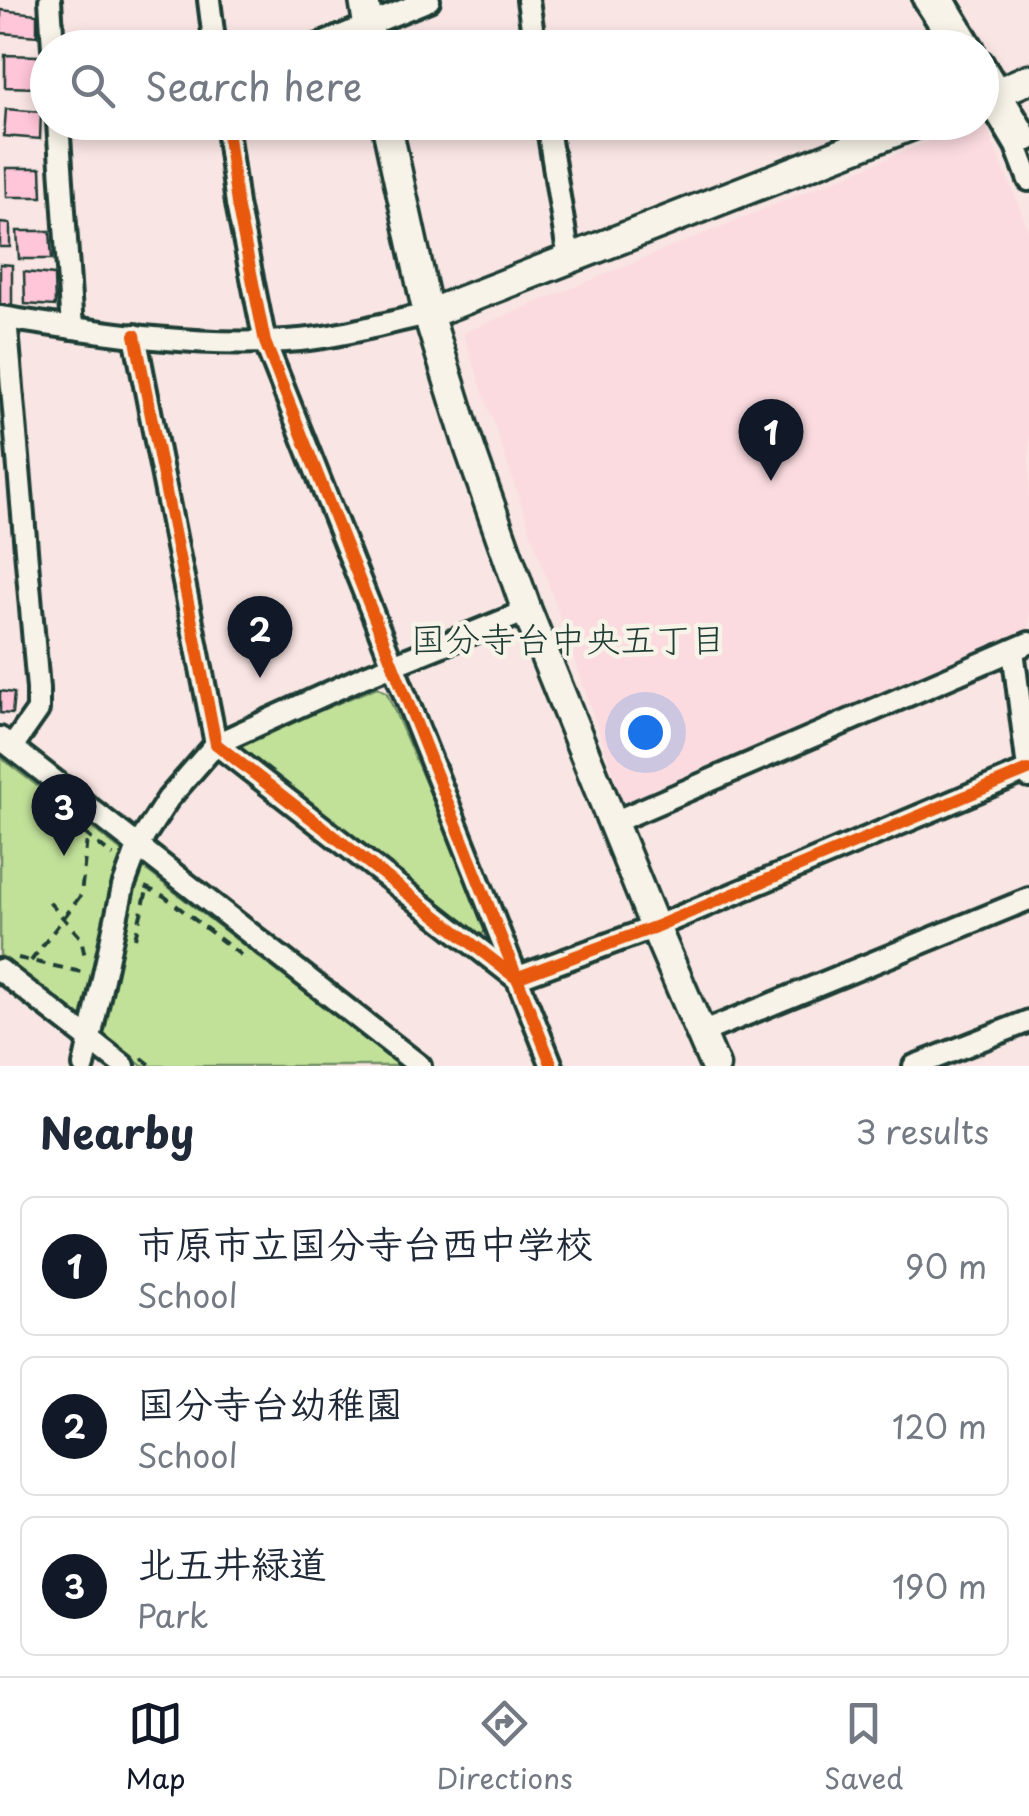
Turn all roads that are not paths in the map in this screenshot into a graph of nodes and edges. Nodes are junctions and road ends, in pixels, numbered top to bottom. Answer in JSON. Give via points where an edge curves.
{"nodes":[{"id":1,"x":50,"y":0,"type":"edge"},
{"id":2,"x":209,"y":0,"type":"edge"},
{"id":3,"x":428,"y":0,"type":"edge"},
{"id":4,"x":528,"y":0,"type":"edge"},
{"id":5,"x":924,"y":0,"type":"edge"},
{"id":6,"x":944,"y":0,"type":"edge"},
{"id":7,"x":368,"y":24,"type":"edge"},
{"id":8,"x":52,"y":30,"type":"edge"},
{"id":9,"x":213,"y":30,"type":"edge"},
{"id":10,"x":532,"y":30,"type":"edge"},
{"id":11,"x":943,"y":30,"type":"edge"},
{"id":12,"x":962,"y":30,"type":"edge"},
{"id":13,"x":1029,"y":80,"type":"edge"},
{"id":14,"x":999,"y":90,"type":"edge"},
{"id":15,"x":999,"y":107,"type":"edge"},
{"id":16,"x":999,"y":116,"type":"edge"},
{"id":17,"x":59,"y":140,"type":"edge"},
{"id":18,"x":228,"y":140,"type":"edge"},
{"id":19,"x":390,"y":140,"type":"edge"},
{"id":20,"x":550,"y":140,"type":"edge"},
{"id":21,"x":874,"y":140,"type":"edge"},
{"id":22,"x":1029,"y":140,"type":"edge"},
{"id":23,"x":1029,"y":180,"type":"edge"},
{"id":24,"x":569,"y":259,"type":"junction"},
{"id":25,"x":428,"y":314,"type":"junction"},
{"id":26,"x":3,"y":318,"type":"edge"},
{"id":27,"x":72,"y":328,"type":"junction"},
{"id":28,"x":135,"y":336,"type":"junction"},
{"id":29,"x":264,"y":342,"type":"junction"},
{"id":30,"x":528,"y":612,"type":"junction"},
{"id":31,"x":1021,"y":647,"type":"edge"},
{"id":32,"x":390,"y":666,"type":"junction"},
{"id":33,"x":6,"y":743,"type":"edge"},
{"id":34,"x":216,"y":744,"type":"junction"},
{"id":35,"x":1028,"y":774,"type":"edge"},
{"id":36,"x":614,"y":822,"type":"junction"},
{"id":37,"x":138,"y":844,"type":"junction"},
{"id":38,"x":1029,"y":899,"type":"edge"},
{"id":39,"x":655,"y":927,"type":"junction"},
{"id":40,"x":3,"y":962,"type":"edge"},
{"id":41,"x":516,"y":978,"type":"junction"},
{"id":42,"x":1029,"y":1020,"type":"edge"},
{"id":43,"x":702,"y":1033,"type":"junction"},
{"id":44,"x":91,"y":1038,"type":"junction"},
{"id":45,"x":84,"y":1066,"type":"edge"},
{"id":46,"x":124,"y":1066,"type":"edge"},
{"id":47,"x":420,"y":1066,"type":"edge"},
{"id":48,"x":552,"y":1066,"type":"edge"},
{"id":49,"x":715,"y":1066,"type":"edge"},
{"id":50,"x":914,"y":1066,"type":"edge"}],
"edges":[{"from":1,"to":8,"type":"street"},
{"from":2,"to":9,"type":"street"},
{"from":3,"to":7,"type":"street"},
{"from":4,"to":10,"type":"street"},
{"from":5,"to":11,"type":"street"},
{"from":6,"to":12,"type":"street"},
{"from":13,"to":14,"type":"street"},
{"from":15,"to":22,"type":"street"},
{"from":16,"to":23,"type":"street"},
{"from":17,"to":27,"type":"street"},
{"from":18,"to":29,"type":"street"},
{"from":19,"to":25,"type":"street"},
{"from":20,"to":24,"type":"street"},
{"from":21,"to":24,"type":"street"},
{"from":24,"to":25,"type":"street"},
{"from":25,"to":29,"type":"street","via":[[306,340]]},
{"from":25,"to":30,"type":"street"},
{"from":26,"to":27,"type":"street"},
{"from":26,"to":33,"type":"street","via":[[38,689],[38,710]]},
{"from":27,"to":28,"type":"street"},
{"from":28,"to":29,"type":"street"},
{"from":28,"to":34,"type":"street"},
{"from":29,"to":32,"type":"street"},
{"from":30,"to":32,"type":"street"},
{"from":30,"to":36,"type":"street"},
{"from":31,"to":35,"type":"street"},
{"from":31,"to":36,"type":"street"},
{"from":32,"to":34,"type":"street"},
{"from":32,"to":41,"type":"street"},
{"from":33,"to":37,"type":"street"},
{"from":34,"to":37,"type":"street"},
{"from":34,"to":41,"type":"street"},
{"from":35,"to":39,"type":"street"},
{"from":36,"to":39,"type":"street"},
{"from":37,"to":44,"type":"street","via":[[95,975]]},
{"from":37,"to":47,"type":"street"},
{"from":38,"to":43,"type":"street"},
{"from":39,"to":41,"type":"street"},
{"from":39,"to":43,"type":"street"},
{"from":40,"to":44,"type":"street"},
{"from":41,"to":48,"type":"street"},
{"from":42,"to":50,"type":"street"},
{"from":43,"to":49,"type":"street"},
{"from":44,"to":45,"type":"street"},
{"from":44,"to":46,"type":"street"}]}
